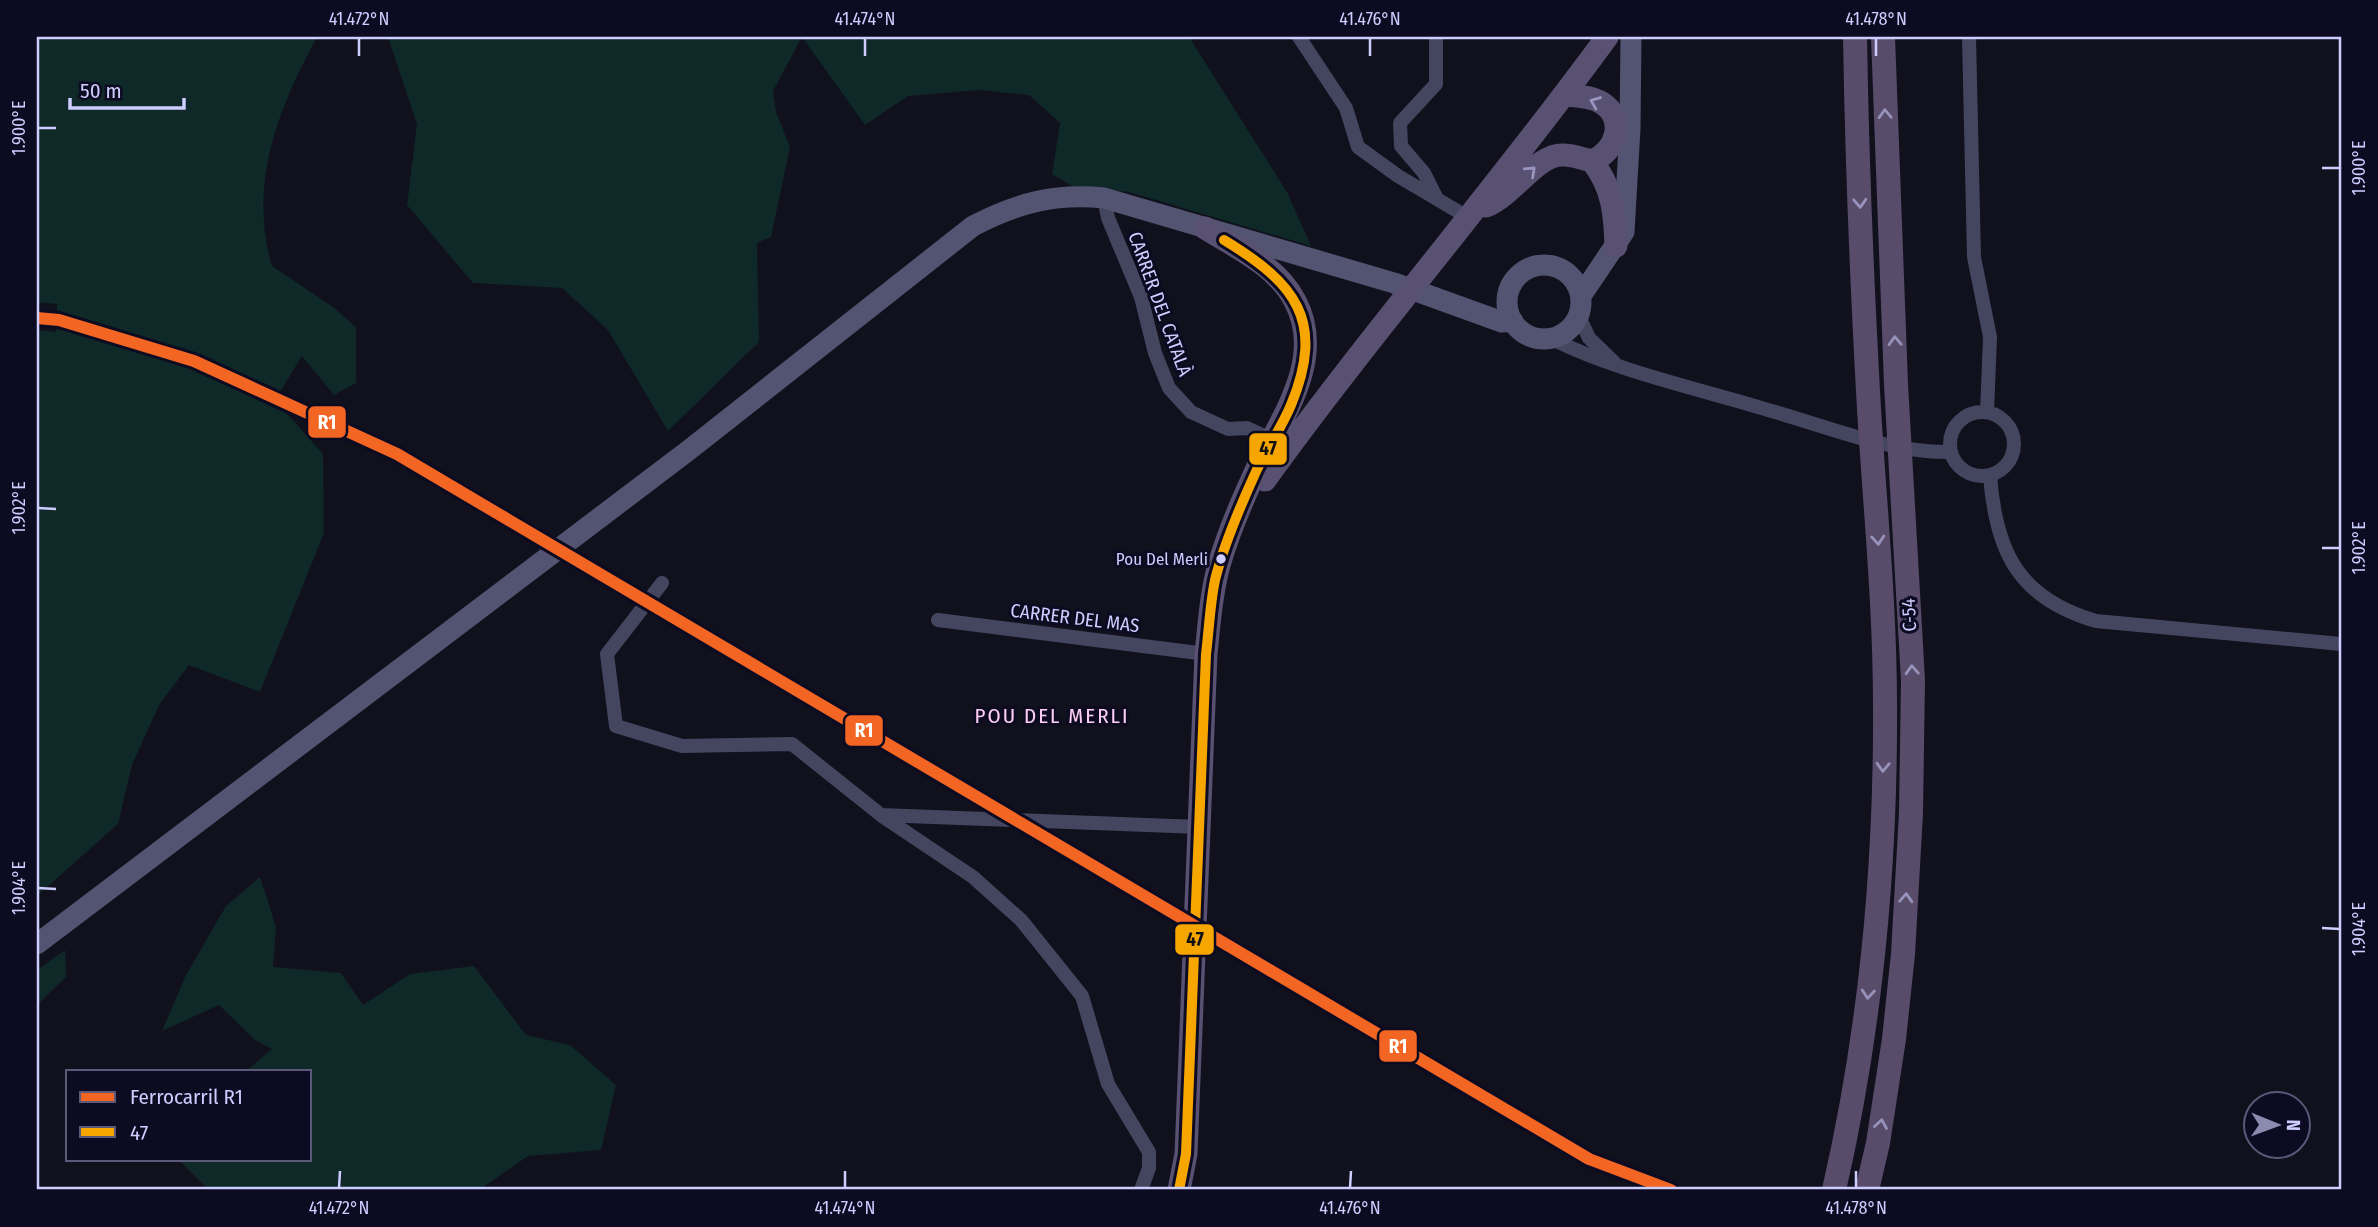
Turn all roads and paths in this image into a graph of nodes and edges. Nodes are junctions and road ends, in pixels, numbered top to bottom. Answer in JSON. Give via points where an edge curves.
{"nodes":[{"id":1,"x":1299,"y":37,"type":"edge"},
{"id":2,"x":1436,"y":37,"type":"edge"},
{"id":3,"x":1606,"y":37,"type":"edge"},
{"id":4,"x":1631,"y":37,"type":"edge"},
{"id":5,"x":1855,"y":37,"type":"edge"},
{"id":6,"x":1883,"y":37,"type":"edge"},
{"id":7,"x":1969,"y":37,"type":"edge"},
{"id":8,"x":1564,"y":95,"type":"junction"},
{"id":9,"x":1592,"y":160,"type":"junction"},
{"id":10,"x":1436,"y":197,"type":"junction"},
{"id":11,"x":1104,"y":198,"type":"junction"},
{"id":12,"x":1473,"y":214,"type":"junction"},
{"id":13,"x":1205,"y":228,"type":"junction"},
{"id":14,"x":1610,"y":254,"type":"junction"},
{"id":15,"x":1562,"y":270,"type":"junction"},
{"id":16,"x":1508,"y":292,"type":"junction"},
{"id":17,"x":1581,"y":296,"type":"junction"},
{"id":18,"x":1460,"y":306,"type":"junction"},
{"id":19,"x":1576,"y":320,"type":"junction"},
{"id":20,"x":1513,"y":321,"type":"junction"},
{"id":21,"x":1550,"y":338,"type":"junction"},
{"id":22,"x":1615,"y":363,"type":"junction"},
{"id":23,"x":1987,"y":412,"type":"junction"},
{"id":24,"x":1273,"y":440,"type":"junction"},
{"id":25,"x":1950,"y":452,"type":"junction"},
{"id":26,"x":1990,"y":476,"type":"junction"},
{"id":27,"x":1240,"y":513,"type":"junction"},
{"id":28,"x":662,"y":583,"type":"dead end"},
{"id":29,"x":938,"y":620,"type":"dead end"},
{"id":30,"x":2341,"y":644,"type":"edge"},
{"id":31,"x":1206,"y":654,"type":"junction"},
{"id":32,"x":881,"y":815,"type":"junction"},
{"id":33,"x":1199,"y":827,"type":"junction"},
{"id":34,"x":37,"y":944,"type":"edge"},
{"id":35,"x":1851,"y":1115,"type":"junction"},
{"id":36,"x":1186,"y":1154,"type":"junction"},
{"id":37,"x":1141,"y":1190,"type":"edge"},
{"id":38,"x":1180,"y":1190,"type":"edge"},
{"id":39,"x":1199,"y":1190,"type":"edge"},
{"id":40,"x":1816,"y":1190,"type":"edge"},
{"id":41,"x":1834,"y":1190,"type":"edge"},
{"id":42,"x":1867,"y":1190,"type":"edge"}],
"edges":[{"from":1,"to":10,"type":"street","via":[[1346,108],[1358,147]]},
{"from":2,"to":10,"type":"street","via":[[1436,84],[1399,123],[1401,146],[1424,173]]},
{"from":3,"to":8,"type":"main road"},
{"from":4,"to":14,"type":"main road","via":[[1627,212],[1624,232]]},
{"from":5,"to":35,"type":"highway","number":"C-54","one_way":true,"via":[[1885,707],[1879,872]]},
{"from":42,"to":6,"type":"highway","name":"C-54","number":"C-54","one_way":true,"via":[[1894,1039],[1912,813],[1913,680]]},
{"from":7,"to":23,"type":"street","via":[[1974,257],[1990,337]]},
{"from":9,"to":8,"type":"main road","one_way":true,"via":[[1609,152],[1615,139],[1613,114],[1591,98]]},
{"from":8,"to":12,"type":"main road"},
{"from":12,"to":9,"type":"main road","one_way":true,"via":[[1503,199],[1548,157],[1563,154]]},
{"from":9,"to":14,"type":"main road","via":[[1615,210]]},
{"from":10,"to":12,"type":"street"},
{"from":11,"to":13,"type":"main road"},
{"from":11,"to":24,"type":"street","name":"CARRER DEL CATALÀ","via":[[1169,388],[1191,412],[1228,429],[1247,428]]},
{"from":11,"to":34,"type":"main road","via":[[1040,199],[973,226],[689,450]]},
{"from":12,"to":27,"type":"main road"},
{"from":13,"to":18,"type":"main road"},
{"from":13,"to":24,"type":"main road","via":[[1277,276],[1302,318],[1306,334],[1302,367]]},
{"from":14,"to":15,"type":"main road"},
{"from":14,"to":17,"type":"main road"},
{"from":15,"to":16,"type":"main road","via":[[1530,268]]},
{"from":15,"to":17,"type":"main road","via":[[1571,276]]},
{"from":16,"to":18,"type":"main road"},
{"from":16,"to":20,"type":"main road"},
{"from":17,"to":19,"type":"main road"},
{"from":18,"to":20,"type":"main road","via":[[1502,322]]},
{"from":19,"to":21,"type":"main road"},
{"from":19,"to":22,"type":"street"},
{"from":20,"to":21,"type":"main road","via":[[1528,335]]},
{"from":21,"to":22,"type":"street"},
{"from":22,"to":25,"type":"street","via":[[1923,453]]},
{"from":23,"to":25,"type":"street","via":[[1958,422],[1949,442]]},
{"from":23,"to":26,"type":"street","via":[[2006,423],[2014,443],[2008,464]]},
{"from":24,"to":27,"type":"main road"},
{"from":25,"to":26,"type":"street","via":[[1961,470]]},
{"from":26,"to":30,"type":"street","via":[[2001,544],[2012,566],[2071,613],[2096,621]]},
{"from":27,"to":31,"type":"main road","via":[[1219,563]]},
{"from":28,"to":32,"type":"street","via":[[607,654],[616,726],[682,746],[792,744]]},
{"from":29,"to":31,"type":"street","name":"CARRER DEL MAS"},
{"from":31,"to":33,"type":"main road"},
{"from":32,"to":33,"type":"street"},
{"from":32,"to":37,"type":"street","via":[[973,877],[1021,920],[1082,996],[1108,1084],[1149,1153]]},
{"from":33,"to":36,"type":"main road"},
{"from":35,"to":40,"type":"highway"},
{"from":35,"to":41,"type":"highway","number":"C-54"},
{"from":36,"to":38,"type":"main road"},
{"from":36,"to":39,"type":"main road"}]}
